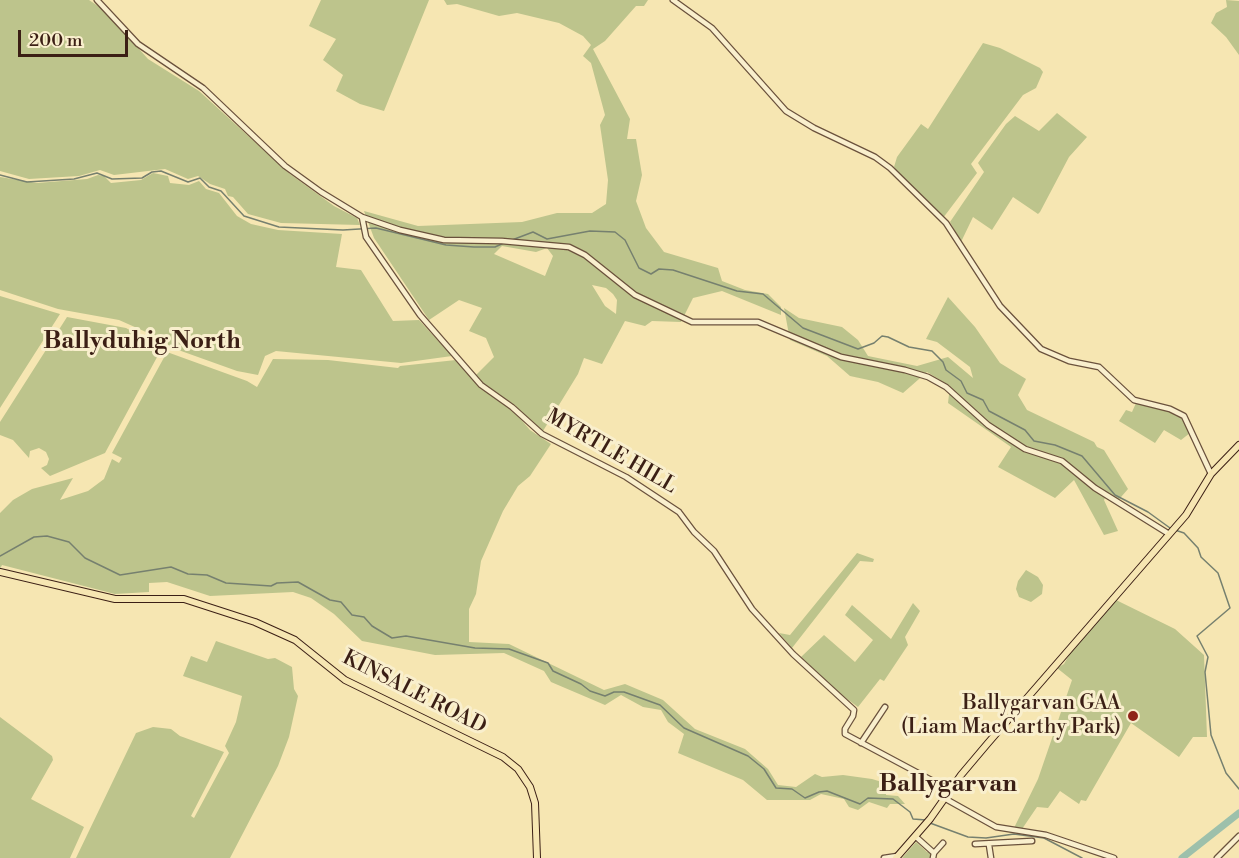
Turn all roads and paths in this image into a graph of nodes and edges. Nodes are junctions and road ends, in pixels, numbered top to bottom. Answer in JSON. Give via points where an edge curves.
{"nodes":[{"id":1,"x":97,"y":0,"type":"edge"},
{"id":2,"x":673,"y":0,"type":"edge"},
{"id":3,"x":362,"y":217,"type":"junction"},
{"id":4,"x":1239,"y":445,"type":"edge"},
{"id":5,"x":1211,"y":474,"type":"junction"},
{"id":6,"x":1171,"y":531,"type":"junction"},
{"id":7,"x":0,"y":572,"type":"edge"},
{"id":8,"x":885,"y":707,"type":"dead end"},
{"id":9,"x":861,"y":743,"type":"junction"},
{"id":10,"x":950,"y":790,"type":"junction"},
{"id":11,"x":944,"y":798,"type":"junction"},
{"id":12,"x":915,"y":836,"type":"junction"},
{"id":13,"x":1239,"y":836,"type":"edge"},
{"id":14,"x":1029,"y":841,"type":"dead end"},
{"id":15,"x":943,"y":843,"type":"dead end"},
{"id":16,"x":975,"y":844,"type":"dead end"},
{"id":17,"x":989,"y":845,"type":"junction"},
{"id":18,"x":933,"y":856,"type":"edge"},
{"id":19,"x":896,"y":857,"type":"edge"},
{"id":20,"x":537,"y":858,"type":"edge"},
{"id":21,"x":884,"y":858,"type":"edge"},
{"id":22,"x":991,"y":858,"type":"edge"},
{"id":23,"x":1114,"y":858,"type":"edge"},
{"id":24,"x":1217,"y":858,"type":"edge"}],
"edges":[{"from":1,"to":3,"type":"street","via":[[138,44],[193,80],[249,128],[285,166]]},
{"from":2,"to":5,"type":"street","via":[[712,28],[786,111],[890,168],[946,223],[1000,306],[1041,348],[1069,362],[1099,367],[1134,400],[1184,416]]},
{"from":3,"to":6,"type":"street","via":[[430,238],[577,250],[635,295],[692,322],[758,322],[841,357],[928,377],[1025,449],[1062,461],[1095,488]]},
{"from":3,"to":9,"type":"street","name":"MYRTLE HILL","via":[[363,228],[420,315],[480,386],[542,434],[626,477],[679,512],[714,551],[752,609],[852,708],[853,716],[844,732]]},
{"from":4,"to":5,"type":"main road"},
{"from":5,"to":6,"type":"main road","via":[[1186,515]]},
{"from":6,"to":10,"type":"main road"},
{"from":7,"to":20,"type":"main road","name":"KINSALE ROAD","via":[[115,599],[184,599],[255,622],[295,640],[345,680],[518,769],[535,803]]},
{"from":8,"to":9,"type":"street"},
{"from":9,"to":10,"type":"street"},
{"from":10,"to":11,"type":"main road"},
{"from":11,"to":12,"type":"main road"},
{"from":11,"to":23,"type":"street","via":[[996,826],[1046,835]]},
{"from":12,"to":18,"type":"street"},
{"from":12,"to":19,"type":"main road"},
{"from":13,"to":24,"type":"street"},
{"from":14,"to":17,"type":"street"},
{"from":15,"to":18,"type":"street"},
{"from":16,"to":17,"type":"street"},
{"from":17,"to":22,"type":"street"},
{"from":19,"to":21,"type":"street"}]}
